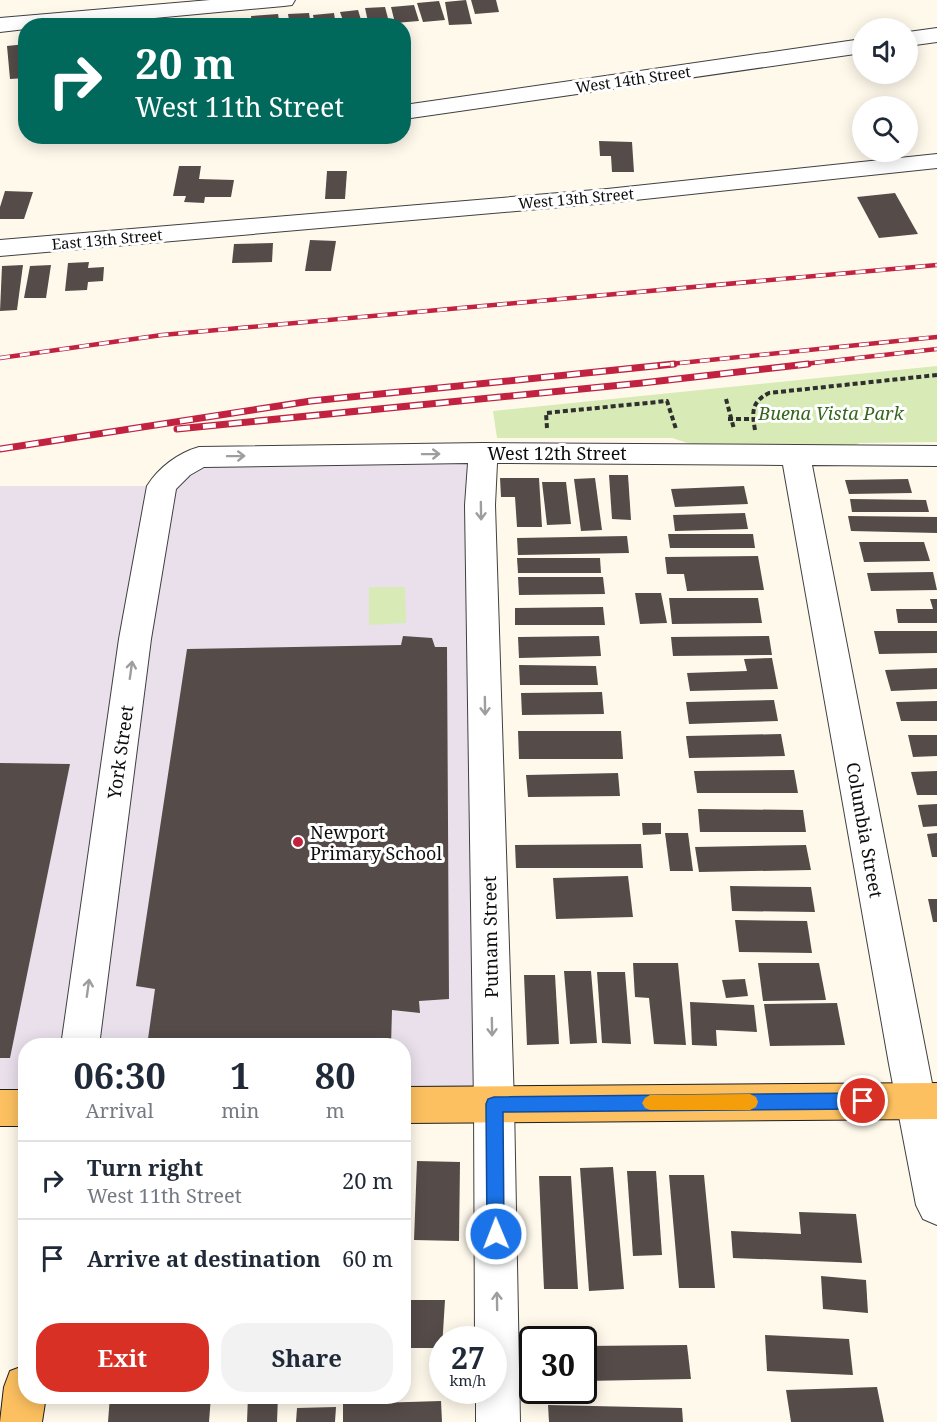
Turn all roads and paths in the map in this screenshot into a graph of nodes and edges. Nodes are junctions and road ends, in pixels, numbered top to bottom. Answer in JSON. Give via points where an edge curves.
{"nodes":[{"id":1,"x":284,"y":0,"type":"edge"},
{"id":2,"x":80,"y":18,"type":"edge"},
{"id":3,"x":18,"y":23,"type":"edge"},
{"id":4,"x":0,"y":25,"type":"edge"},
{"id":5,"x":937,"y":35,"type":"edge"},
{"id":6,"x":918,"y":38,"type":"edge"},
{"id":7,"x":852,"y":46,"type":"edge"},
{"id":8,"x":411,"y":111,"type":"edge"},
{"id":9,"x":937,"y":161,"type":"edge"},
{"id":10,"x":214,"y":230,"type":"joint"},
{"id":11,"x":0,"y":248,"type":"edge"},
{"id":12,"x":937,"y":375,"type":"edge"},
{"id":13,"x":726,"y":399,"type":"dead end"},
{"id":14,"x":753,"y":418,"type":"junction"},
{"id":15,"x":729,"y":419,"type":"junction"},
{"id":16,"x":734,"y":430,"type":"dead end"},
{"id":17,"x":547,"y":435,"type":"dead end"},
{"id":18,"x":678,"y":435,"type":"dead end"},
{"id":19,"x":483,"y":453,"type":"junction"},
{"id":20,"x":760,"y":454,"type":"junction"},
{"id":21,"x":796,"y":455,"type":"junction"},
{"id":22,"x":937,"y":456,"type":"edge"},
{"id":23,"x":180,"y":468,"type":"joint"},
{"id":24,"x":81,"y":1038,"type":"edge"},
{"id":25,"x":927,"y":1101,"type":"edge"},
{"id":26,"x":494,"y":1104,"type":"junction"},
{"id":27,"x":411,"y":1105,"type":"edge"},
{"id":28,"x":0,"y":1108,"type":"edge"},
{"id":29,"x":18,"y":1108,"type":"edge"},
{"id":30,"x":937,"y":1205,"type":"edge"},
{"id":31,"x":498,"y":1422,"type":"edge"}],
"edges":[{"from":1,"to":2,"type":"street"},
{"from":3,"to":4,"type":"street"},
{"from":5,"to":6,"type":"street"},
{"from":7,"to":8,"type":"street","name":"West 14th Street"},
{"from":9,"to":10,"type":"street","name":"West 13th Street","via":[[629,194]]},
{"from":10,"to":11,"type":"street","name":"East 13th Street"},
{"from":12,"to":14,"type":"path","via":[[779,391],[760,397],[752,410]]},
{"from":13,"to":15,"type":"path"},
{"from":14,"to":15,"type":"path"},
{"from":14,"to":20,"type":"path"},
{"from":15,"to":16,"type":"path"},
{"from":17,"to":18,"type":"path","via":[[546,413],[668,401]]},
{"from":19,"to":20,"type":"street","name":"West 12th Street"},
{"from":23,"to":19,"type":"street","name":"West 12th Street","one_way":true,"via":[[199,457]]},
{"from":19,"to":26,"type":"street","name":"Putnam Street","one_way":true,"via":[[481,517]]},
{"from":20,"to":21,"type":"street","name":"West 12th Street"},
{"from":21,"to":22,"type":"street","name":"West 12th Street"},
{"from":21,"to":25,"type":"street","name":"Columbia Street","via":[[908,1064]]},
{"from":24,"to":23,"type":"street","name":"York Street","one_way":true,"via":[[135,639],[162,486]]},
{"from":25,"to":26,"type":"main road"},
{"from":25,"to":30,"type":"street","name":"Columbia Street"},
{"from":26,"to":27,"type":"main road"},
{"from":31,"to":26,"type":"street","name":"Putnam Street","one_way":true},
{"from":28,"to":29,"type":"main road"}]}
